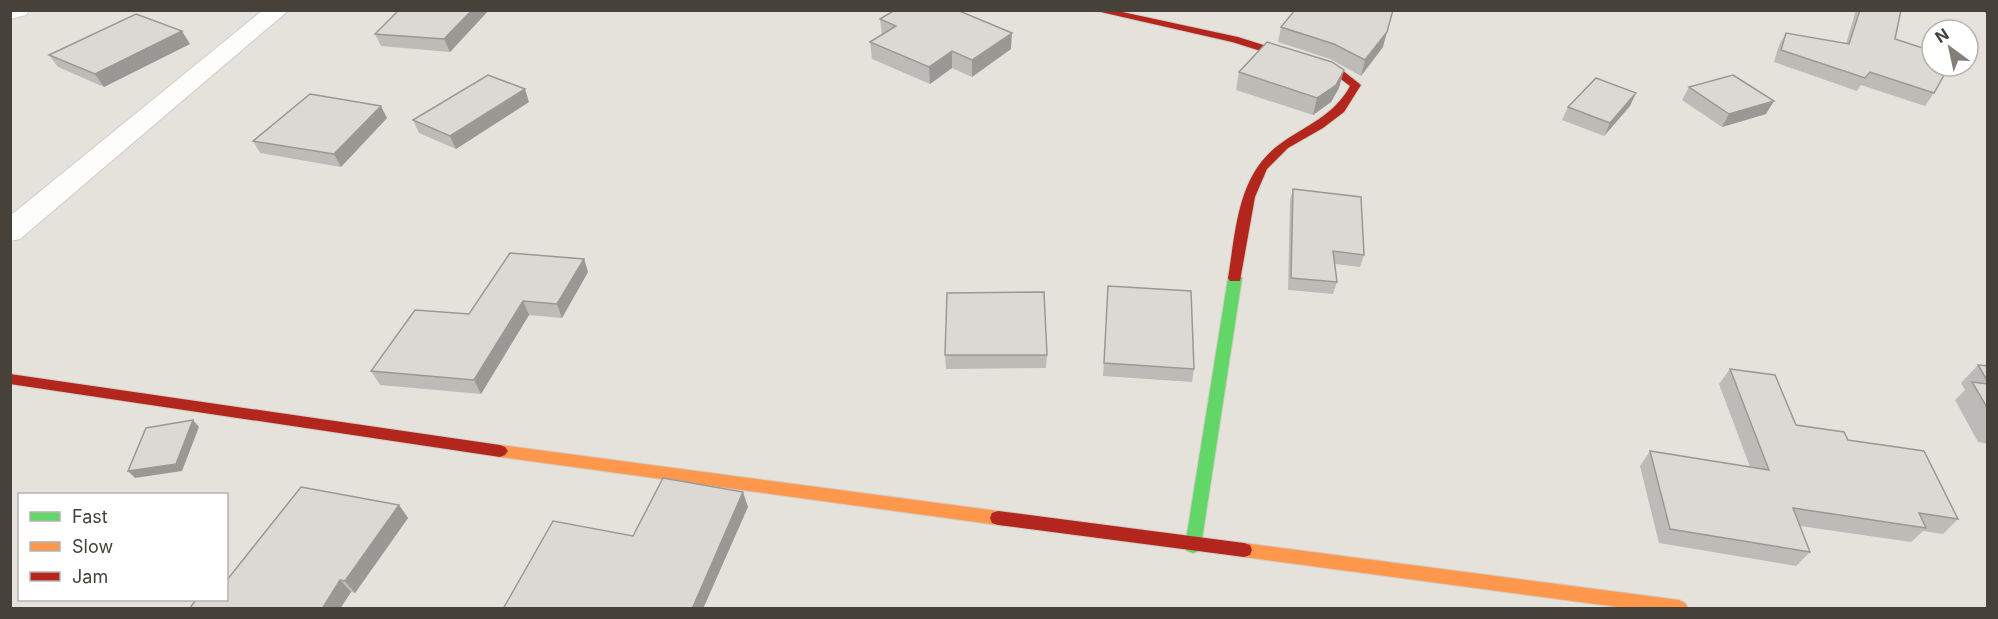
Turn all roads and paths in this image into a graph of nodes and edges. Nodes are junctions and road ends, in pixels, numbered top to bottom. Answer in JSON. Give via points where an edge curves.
{"nodes":[{"id":1,"x":18,"y":10,"type":"edge"},
{"id":2,"x":278,"y":10,"type":"edge"},
{"id":3,"x":1097,"y":10,"type":"edge"},
{"id":4,"x":10,"y":12,"type":"edge"},
{"id":5,"x":10,"y":232,"type":"edge"},
{"id":6,"x":10,"y":379,"type":"edge"},
{"id":7,"x":1193,"y":546,"type":"junction"},
{"id":8,"x":1679,"y":609,"type":"edge"}],
"edges":[{"from":1,"to":4,"type":"street"},
{"from":2,"to":5,"type":"street"},
{"from":3,"to":7,"type":"street","via":[[1234,39],[1338,72],[1356,85],[1352,100],[1328,122],[1271,157],[1248,198]]},
{"from":6,"to":7,"type":"street","via":[[511,453]]},
{"from":7,"to":8,"type":"street"}]}
